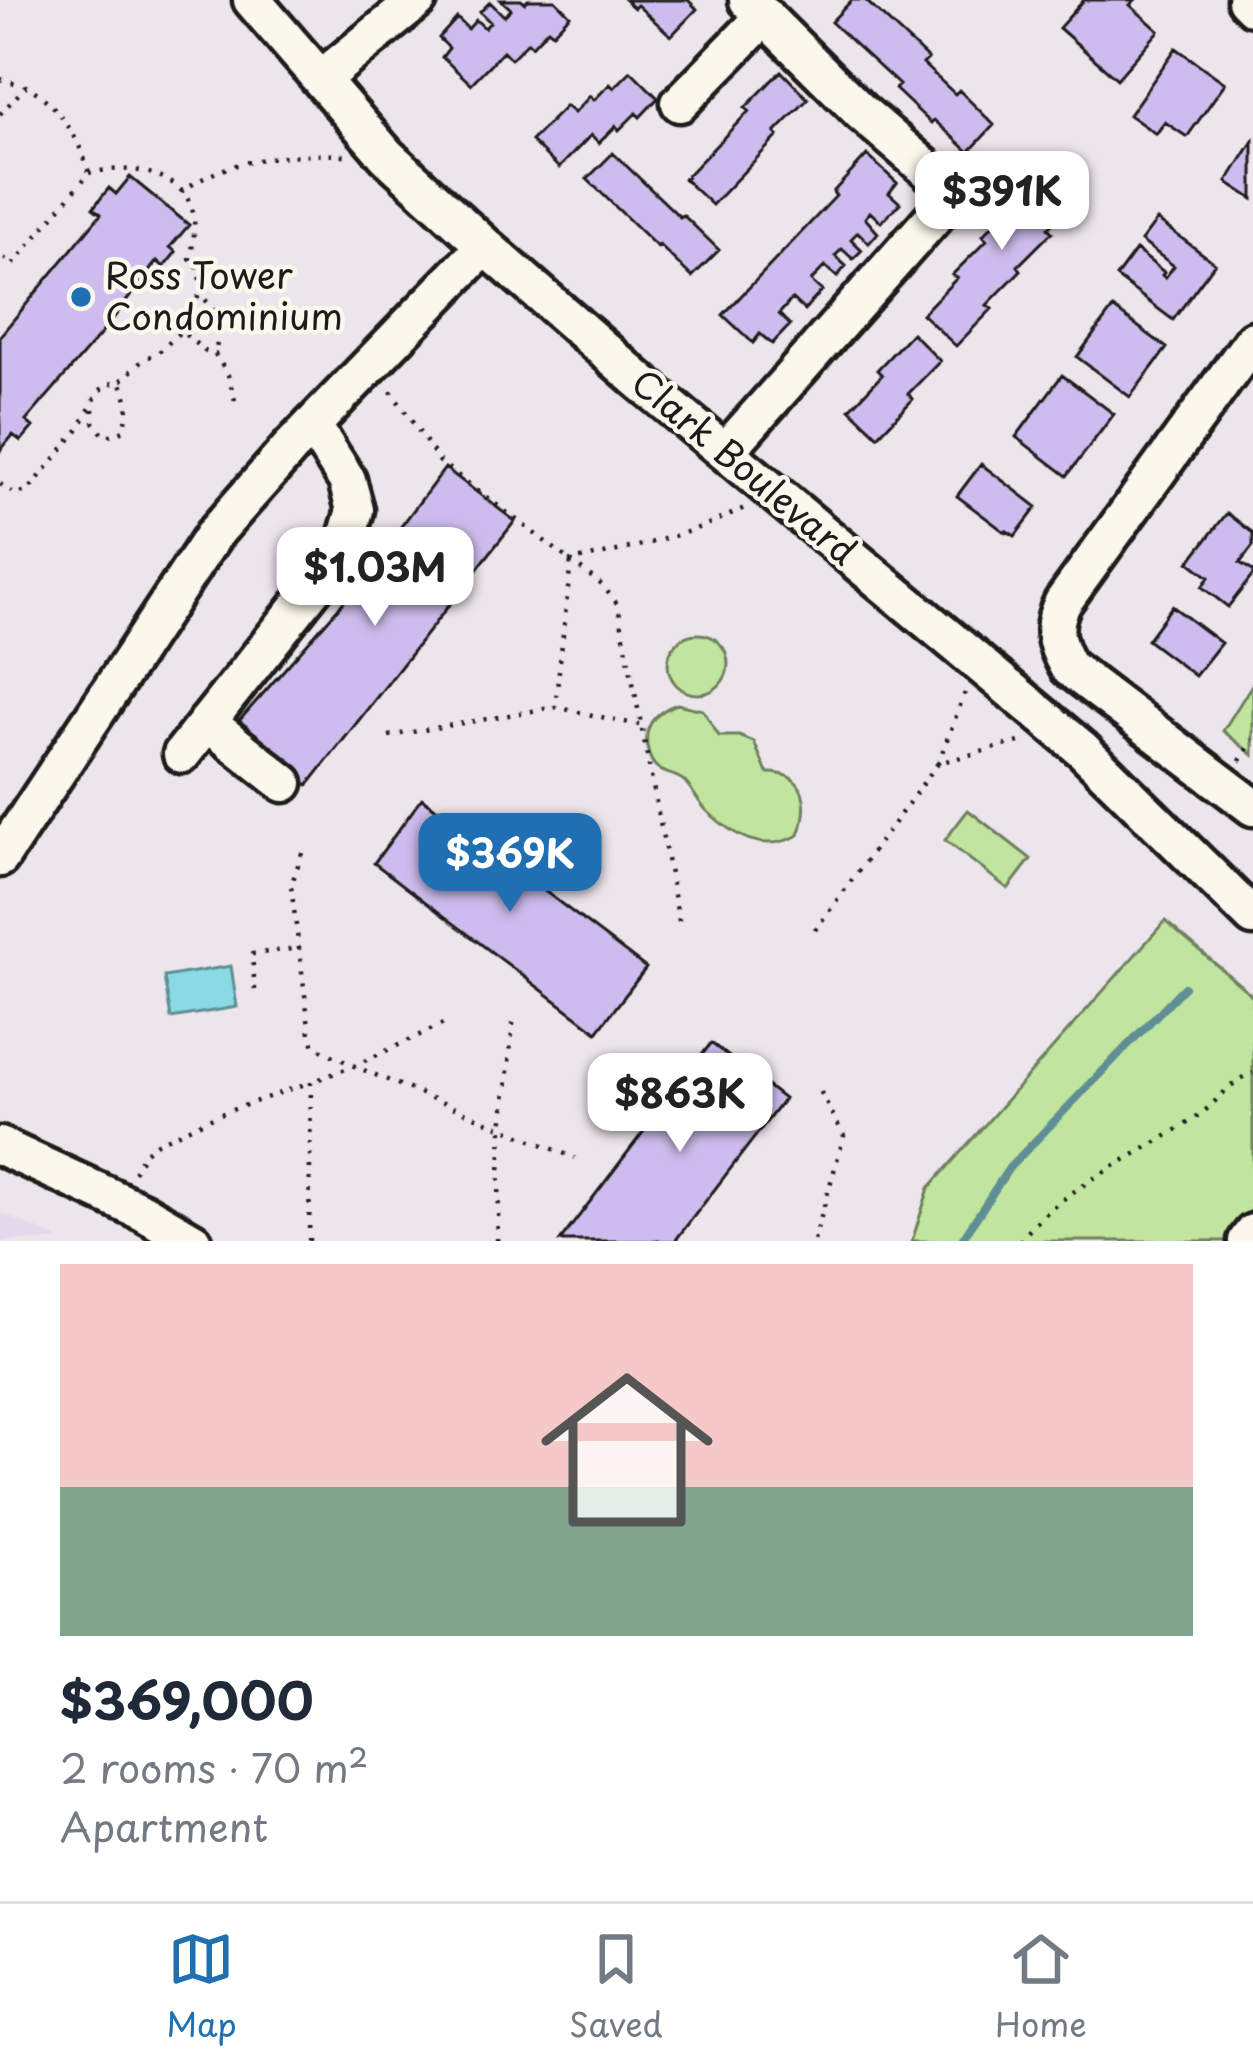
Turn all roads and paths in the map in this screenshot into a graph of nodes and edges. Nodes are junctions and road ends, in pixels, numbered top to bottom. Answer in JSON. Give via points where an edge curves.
{"nodes":[{"id":1,"x":252,"y":0,"type":"edge"},
{"id":2,"x":418,"y":0,"type":"edge"},
{"id":3,"x":1246,"y":0,"type":"edge"},
{"id":4,"x":1253,"y":7,"type":"edge"},
{"id":5,"x":756,"y":8,"type":"edge"},
{"id":6,"x":0,"y":79,"type":"edge"},
{"id":7,"x":321,"y":79,"type":"junction"},
{"id":8,"x":26,"y":86,"type":"junction"},
{"id":9,"x":680,"y":103,"type":"dead end"},
{"id":10,"x":0,"y":114,"type":"edge"},
{"id":11,"x":387,"y":156,"type":"junction"},
{"id":12,"x":89,"y":173,"type":"junction"},
{"id":13,"x":181,"y":192,"type":"junction"},
{"id":14,"x":484,"y":246,"type":"junction"},
{"id":15,"x":0,"y":255,"type":"edge"},
{"id":16,"x":201,"y":289,"type":"junction"},
{"id":17,"x":181,"y":331,"type":"junction"},
{"id":18,"x":1253,"y":340,"type":"edge"},
{"id":19,"x":215,"y":354,"type":"junction"},
{"id":20,"x":370,"y":364,"type":"junction"},
{"id":21,"x":121,"y":382,"type":"junction"},
{"id":22,"x":236,"y":404,"type":"dead end"},
{"id":23,"x":92,"y":405,"type":"junction"},
{"id":24,"x":312,"y":425,"type":"junction"},
{"id":25,"x":726,"y":451,"type":"junction"},
{"id":26,"x":0,"y":484,"type":"edge"},
{"id":27,"x":775,"y":492,"type":"junction"},
{"id":28,"x":571,"y":561,"type":"junction"},
{"id":29,"x":978,"y":662,"type":"junction"},
{"id":30,"x":555,"y":706,"type":"junction"},
{"id":31,"x":206,"y":722,"type":"junction"},
{"id":32,"x":639,"y":725,"type":"junction"},
{"id":33,"x":1061,"y":731,"type":"junction"},
{"id":34,"x":389,"y":736,"type":"dead end"},
{"id":35,"x":182,"y":754,"type":"dead end"},
{"id":36,"x":938,"y":763,"type":"junction"},
{"id":37,"x":284,"y":782,"type":"dead end"},
{"id":38,"x":1253,"y":807,"type":"edge"},
{"id":39,"x":302,"y":853,"type":"dead end"},
{"id":40,"x":0,"y":858,"type":"edge"},
{"id":41,"x":1253,"y":917,"type":"edge"},
{"id":42,"x":679,"y":921,"type":"dead end"},
{"id":43,"x":815,"y":929,"type":"dead end"},
{"id":44,"x":301,"y":948,"type":"junction"},
{"id":45,"x":255,"y":990,"type":"dead end"},
{"id":46,"x":514,"y":1014,"type":"dead end"},
{"id":47,"x":442,"y":1024,"type":"dead end"},
{"id":48,"x":354,"y":1066,"type":"junction"},
{"id":49,"x":1253,"y":1073,"type":"edge"},
{"id":50,"x":311,"y":1082,"type":"junction"},
{"id":51,"x":817,"y":1085,"type":"dead end"},
{"id":52,"x":502,"y":1129,"type":"junction"},
{"id":53,"x":0,"y":1146,"type":"edge"},
{"id":54,"x":575,"y":1158,"type":"dead end"},
{"id":55,"x":119,"y":1201,"type":"junction"},
{"id":56,"x":1253,"y":1233,"type":"edge"},
{"id":57,"x":193,"y":1241,"type":"edge"},
{"id":58,"x":309,"y":1241,"type":"edge"},
{"id":59,"x":496,"y":1241,"type":"edge"},
{"id":60,"x":814,"y":1241,"type":"edge"},
{"id":61,"x":1020,"y":1241,"type":"edge"},
{"id":62,"x":1247,"y":1241,"type":"edge"}],
"edges":[{"from":1,"to":7,"type":"street","name":"Clark Boulevard"},
{"from":2,"to":7,"type":"street"},
{"from":3,"to":4,"type":"street"},
{"from":5,"to":9,"type":"street"},
{"from":5,"to":25,"type":"street","via":[[956,193]]},
{"from":6,"to":8,"type":"path"},
{"from":7,"to":11,"type":"street","name":"Clark Boulevard"},
{"from":8,"to":10,"type":"path"},
{"from":8,"to":12,"type":"path","via":[[60,115]]},
{"from":11,"to":13,"type":"path","via":[[284,156],[205,175]]},
{"from":11,"to":14,"type":"street","name":"Clark Boulevard"},
{"from":12,"to":13,"type":"path","via":[[140,170]]},
{"from":12,"to":15,"type":"path","via":[[13,265]]},
{"from":13,"to":16,"type":"path","via":[[194,214],[190,259]]},
{"from":14,"to":20,"type":"street"},
{"from":14,"to":25,"type":"street","name":"Clark Boulevard"},
{"from":16,"to":17,"type":"path"},
{"from":16,"to":19,"type":"path","via":[[219,332]]},
{"from":17,"to":19,"type":"path"},
{"from":17,"to":21,"type":"path"},
{"from":18,"to":38,"type":"street","via":[[1063,602],[1055,635],[1068,667]]},
{"from":19,"to":22,"type":"path"},
{"from":20,"to":24,"type":"street"},
{"from":20,"to":28,"type":"path","via":[[440,462]]},
{"from":21,"to":23,"type":"path"},
{"from":21,"to":23,"type":"path","via":[[128,396],[124,430],[105,437]]},
{"from":23,"to":26,"type":"path","via":[[28,491],[15,494]]},
{"from":24,"to":31,"type":"street","via":[[347,480],[355,510],[344,544]]},
{"from":24,"to":40,"type":"street","via":[[214,534]]},
{"from":25,"to":27,"type":"street","name":"Clark Boulevard"},
{"from":27,"to":28,"type":"path","via":[[722,520]]},
{"from":27,"to":29,"type":"street","name":"Clark Boulevard"},
{"from":28,"to":30,"type":"path"},
{"from":28,"to":32,"type":"path","via":[[618,605]]},
{"from":29,"to":33,"type":"street","name":"Clark Boulevard"},
{"from":29,"to":36,"type":"path"},
{"from":30,"to":32,"type":"path"},
{"from":30,"to":34,"type":"path"},
{"from":31,"to":35,"type":"street"},
{"from":31,"to":37,"type":"street"},
{"from":32,"to":42,"type":"path"},
{"from":33,"to":36,"type":"path"},
{"from":33,"to":41,"type":"street","name":"Clark Boulevard"},
{"from":36,"to":43,"type":"path"},
{"from":39,"to":44,"type":"path","via":[[291,886]]},
{"from":44,"to":45,"type":"path","via":[[252,954]]},
{"from":44,"to":48,"type":"path","via":[[311,1040]]},
{"from":46,"to":52,"type":"path"},
{"from":47,"to":48,"type":"path"},
{"from":48,"to":50,"type":"path"},
{"from":48,"to":52,"type":"path"},
{"from":49,"to":61,"type":"path","via":[[1204,1112],[1069,1192]]},
{"from":50,"to":55,"type":"path","via":[[157,1144]]},
{"from":50,"to":58,"type":"path"},
{"from":51,"to":60,"type":"path","via":[[844,1136]]},
{"from":52,"to":54,"type":"path"},
{"from":52,"to":59,"type":"path"},
{"from":53,"to":55,"type":"street"},
{"from":55,"to":57,"type":"street"},
{"from":56,"to":62,"type":"street"}]}
